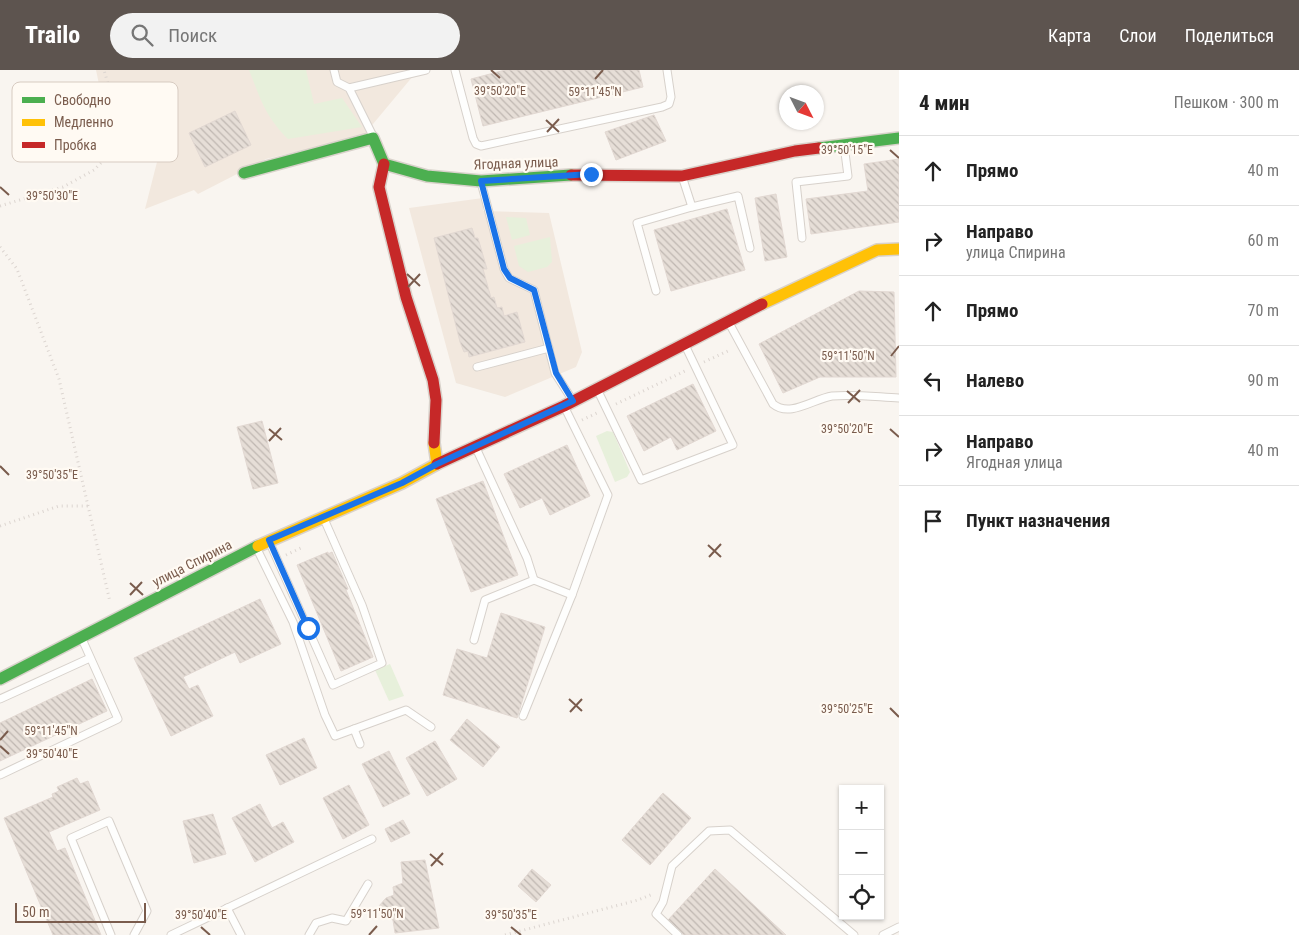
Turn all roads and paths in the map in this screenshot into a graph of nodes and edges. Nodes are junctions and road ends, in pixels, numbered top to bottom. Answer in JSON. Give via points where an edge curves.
{"nodes":[{"id":1,"x":334,"y":70,"type":"edge"},
{"id":2,"x":426,"y":70,"type":"edge"},
{"id":3,"x":455,"y":70,"type":"edge"},
{"id":4,"x":667,"y":70,"type":"edge"},
{"id":5,"x":349,"y":88,"type":"junction"},
{"id":6,"x":374,"y":138,"type":"junction"},
{"id":7,"x":899,"y":138,"type":"edge"},
{"id":8,"x":844,"y":145,"type":"junction"},
{"id":9,"x":102,"y":162,"type":"edge"},
{"id":10,"x":384,"y":164,"type":"junction"},
{"id":11,"x":244,"y":173,"type":"dead end"},
{"id":12,"x":682,"y":176,"type":"junction"},
{"id":13,"x":481,"y":181,"type":"junction"},
{"id":14,"x":0,"y":206,"type":"edge"},
{"id":15,"x":692,"y":207,"type":"junction"},
{"id":16,"x":802,"y":238,"type":"dead end"},
{"id":17,"x":0,"y":247,"type":"edge"},
{"id":18,"x":750,"y":248,"type":"dead end"},
{"id":19,"x":899,"y":249,"type":"edge"},
{"id":20,"x":656,"y":291,"type":"dead end"},
{"id":21,"x":728,"y":320,"type":"junction"},
{"id":22,"x":684,"y":343,"type":"junction"},
{"id":23,"x":742,"y":345,"type":"junction"},
{"id":24,"x":549,"y":348,"type":"junction"},
{"id":25,"x":477,"y":367,"type":"dead end"},
{"id":26,"x":695,"y":367,"type":"junction"},
{"id":27,"x":597,"y":389,"type":"junction"},
{"id":28,"x":899,"y":398,"type":"edge"},
{"id":29,"x":569,"y":404,"type":"junction"},
{"id":30,"x":606,"y":408,"type":"junction"},
{"id":31,"x":573,"y":424,"type":"junction"},
{"id":32,"x":476,"y":448,"type":"junction"},
{"id":33,"x":437,"y":464,"type":"junction"},
{"id":34,"x":89,"y":506,"type":"junction"},
{"id":35,"x":323,"y":517,"type":"junction"},
{"id":36,"x":0,"y":526,"type":"edge"},
{"id":37,"x":269,"y":540,"type":"junction"},
{"id":38,"x":256,"y":547,"type":"junction"},
{"id":39,"x":534,"y":580,"type":"junction"},
{"id":40,"x":572,"y":595,"type":"junction"},
{"id":41,"x":114,"y":619,"type":"junction"},
{"id":42,"x":81,"y":636,"type":"junction"},
{"id":43,"x":474,"y":640,"type":"dead end"},
{"id":44,"x":90,"y":658,"type":"junction"},
{"id":45,"x":0,"y":679,"type":"edge"},
{"id":46,"x":0,"y":699,"type":"edge"},
{"id":47,"x":523,"y":716,"type":"dead end"},
{"id":48,"x":431,"y":727,"type":"dead end"},
{"id":49,"x":354,"y":729,"type":"junction"},
{"id":50,"x":360,"y":744,"type":"dead end"},
{"id":51,"x":0,"y":775,"type":"edge"},
{"id":52,"x":372,"y":839,"type":"dead end"},
{"id":53,"x":368,"y":884,"type":"dead end"},
{"id":54,"x":667,"y":888,"type":"junction"},
{"id":55,"x":227,"y":908,"type":"junction"},
{"id":56,"x":899,"y":927,"type":"edge"},
{"id":57,"x":111,"y":935,"type":"edge"},
{"id":58,"x":134,"y":935,"type":"edge"},
{"id":59,"x":171,"y":935,"type":"edge"},
{"id":60,"x":241,"y":935,"type":"edge"},
{"id":61,"x":309,"y":935,"type":"edge"},
{"id":62,"x":505,"y":935,"type":"edge"},
{"id":63,"x":678,"y":935,"type":"edge"},
{"id":64,"x":854,"y":935,"type":"edge"},
{"id":65,"x":883,"y":935,"type":"edge"}],
"edges":[{"from":1,"to":5,"type":"lane","via":[[337,82]]},
{"from":2,"to":5,"type":"lane"},
{"from":3,"to":4,"type":"lane","via":[[473,138],[480,146],[662,107],[669,104],[672,97]]},
{"from":5,"to":6,"type":"lane"},
{"from":6,"to":10,"type":"street"},
{"from":6,"to":11,"type":"street"},
{"from":7,"to":8,"type":"street","name":"Ягодная улица"},
{"from":8,"to":12,"type":"street","name":"Ягодная улица","via":[[795,151]]},
{"from":8,"to":16,"type":"lane","via":[[848,176],[796,182]]},
{"from":9,"to":14,"type":"path","via":[[63,187]]},
{"from":10,"to":13,"type":"street","name":"Ягодная улица","via":[[427,176]]},
{"from":10,"to":33,"type":"street","via":[[379,187],[406,297],[433,380]]},
{"from":12,"to":13,"type":"street","name":"Ягодная улица","via":[[591,174]]},
{"from":12,"to":15,"type":"lane"},
{"from":13,"to":24,"type":"lane","via":[[504,269],[510,278],[534,290]]},
{"from":15,"to":18,"type":"lane","via":[[738,196]]},
{"from":15,"to":20,"type":"lane","via":[[637,223]]},
{"from":17,"to":34,"type":"path","via":[[17,269],[59,378]]},
{"from":19,"to":21,"type":"street","name":"улица Спирина","via":[[877,250]]},
{"from":21,"to":22,"type":"street","name":"улица Спирина"},
{"from":21,"to":23,"type":"lane"},
{"from":22,"to":26,"type":"lane"},
{"from":22,"to":27,"type":"street","name":"улица Спирина"},
{"from":23,"to":26,"type":"path"},
{"from":23,"to":28,"type":"lane","via":[[778,409],[786,410],[832,396]]},
{"from":24,"to":25,"type":"lane"},
{"from":24,"to":29,"type":"lane"},
{"from":26,"to":30,"type":"path"},
{"from":26,"to":30,"type":"lane","via":[[733,444],[641,480]]},
{"from":27,"to":29,"type":"street","name":"улица Спирина"},
{"from":27,"to":30,"type":"lane"},
{"from":29,"to":31,"type":"lane"},
{"from":29,"to":32,"type":"street","name":"улица Спирина"},
{"from":30,"to":31,"type":"path"},
{"from":31,"to":40,"type":"lane","via":[[608,495]]},
{"from":32,"to":33,"type":"street","name":"улица Спирина"},
{"from":32,"to":39,"type":"lane"},
{"from":33,"to":35,"type":"street","name":"улица Спирина"},
{"from":34,"to":36,"type":"path","via":[[60,506]]},
{"from":34,"to":41,"type":"path"},
{"from":35,"to":37,"type":"street","name":"улица Спирина"},
{"from":35,"to":37,"type":"lane","via":[[362,605],[382,663],[333,685]]},
{"from":37,"to":38,"type":"street","name":"улица Спирина"},
{"from":38,"to":41,"type":"street","name":"улица Спирина"},
{"from":38,"to":49,"type":"lane","via":[[293,622],[335,736]]},
{"from":39,"to":40,"type":"lane"},
{"from":39,"to":43,"type":"lane","via":[[485,600]]},
{"from":40,"to":47,"type":"lane"},
{"from":41,"to":42,"type":"street","name":"улица Спирина"},
{"from":42,"to":44,"type":"lane"},
{"from":42,"to":45,"type":"street","name":"улица Спирина"},
{"from":44,"to":46,"type":"lane"},
{"from":44,"to":51,"type":"lane","via":[[118,719]]},
{"from":48,"to":49,"type":"lane","via":[[406,710]]},
{"from":49,"to":50,"type":"lane"},
{"from":52,"to":55,"type":"lane"},
{"from":53,"to":61,"type":"lane","via":[[346,921],[332,918],[316,923]]},
{"from":54,"to":62,"type":"path","via":[[638,900]]},
{"from":54,"to":63,"type":"lane","via":[[656,914]]},
{"from":54,"to":64,"type":"lane","via":[[672,866],[709,831],[730,830]]},
{"from":55,"to":59,"type":"lane"},
{"from":55,"to":60,"type":"lane"},
{"from":56,"to":65,"type":"lane"},
{"from":57,"to":58,"type":"lane","via":[[71,838],[109,821],[147,911]]}]}
